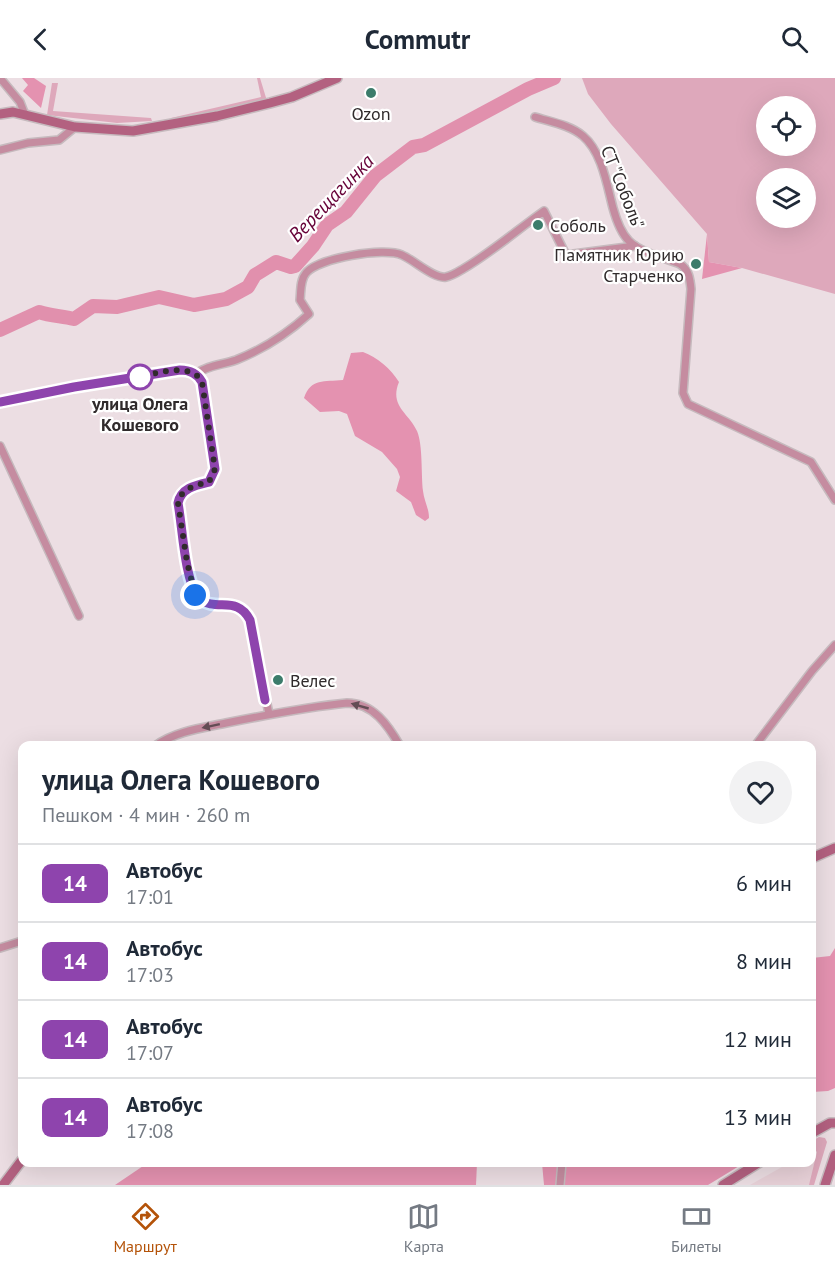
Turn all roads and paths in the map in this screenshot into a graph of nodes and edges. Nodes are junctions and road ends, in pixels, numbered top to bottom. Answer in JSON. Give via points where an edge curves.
{"nodes":[{"id":1,"x":0,"y":78,"type":"edge"},
{"id":2,"x":338,"y":78,"type":"edge"},
{"id":3,"x":0,"y":114,"type":"edge"},
{"id":4,"x":25,"y":114,"type":"junction"},
{"id":5,"x":536,"y":117,"type":"dead end"},
{"id":6,"x":75,"y":127,"type":"junction"},
{"id":7,"x":0,"y":150,"type":"edge"},
{"id":8,"x":635,"y":246,"type":"junction"},
{"id":9,"x":196,"y":374,"type":"junction"},
{"id":10,"x":0,"y":402,"type":"edge"},
{"id":11,"x":0,"y":446,"type":"edge"},
{"id":12,"x":835,"y":500,"type":"edge"},
{"id":13,"x":79,"y":616,"type":"dead end"},
{"id":14,"x":835,"y":645,"type":"edge"},
{"id":15,"x":269,"y":714,"type":"junction"},
{"id":16,"x":162,"y":741,"type":"edge"},
{"id":17,"x":396,"y":741,"type":"edge"},
{"id":18,"x":759,"y":741,"type":"edge"},
{"id":19,"x":835,"y":848,"type":"edge"},
{"id":20,"x":816,"y":856,"type":"edge"},
{"id":21,"x":18,"y":943,"type":"edge"},
{"id":22,"x":0,"y":948,"type":"edge"},
{"id":23,"x":835,"y":1122,"type":"edge"},
{"id":24,"x":816,"y":1131,"type":"edge"},
{"id":25,"x":835,"y":1155,"type":"edge"},
{"id":26,"x":18,"y":1165,"type":"edge"},
{"id":27,"x":562,"y":1167,"type":"edge"},
{"id":28,"x":752,"y":1167,"type":"edge"},
{"id":29,"x":3,"y":1185,"type":"edge"},
{"id":30,"x":560,"y":1185,"type":"edge"},
{"id":31,"x":723,"y":1185,"type":"edge"},
{"id":32,"x":825,"y":1185,"type":"edge"}],
"edges":[{"from":1,"to":4,"type":"street","via":[[21,102]]},
{"from":2,"to":6,"type":"street","via":[[292,97],[165,126],[133,131]]},
{"from":3,"to":4,"type":"street"},
{"from":4,"to":6,"type":"street"},
{"from":5,"to":8,"type":"street","name":"СТ \"Соболь\"","via":[[573,130],[589,143],[602,168],[621,229]]},
{"from":6,"to":7,"type":"street","via":[[59,140]]},
{"from":8,"to":9,"type":"street","via":[[566,255],[544,211],[491,252],[447,277],[393,253],[377,252],[319,264],[302,281],[300,300],[309,314],[290,331],[248,354]]},
{"from":8,"to":12,"type":"street","name":"СТ \"Соболь\"","via":[[685,267],[690,280],[685,399],[694,408],[812,462]]},
{"from":9,"to":10,"type":"street","via":[[180,370]]},
{"from":9,"to":15,"type":"street","via":[[202,382],[215,469],[209,482],[180,496],[187,562],[195,595],[203,603],[235,605],[246,611]]},
{"from":11,"to":13,"type":"street"},
{"from":14,"to":18,"type":"street"},
{"from":15,"to":16,"type":"street","one_way":true,"via":[[183,732]]},
{"from":17,"to":15,"type":"street","one_way":true,"via":[[375,713],[355,703]]},
{"from":19,"to":20,"type":"street"},
{"from":21,"to":22,"type":"street"},
{"from":23,"to":24,"type":"street"},
{"from":25,"to":32,"type":"street"},
{"from":26,"to":29,"type":"street"},
{"from":27,"to":30,"type":"street"},
{"from":28,"to":31,"type":"street"}]}
